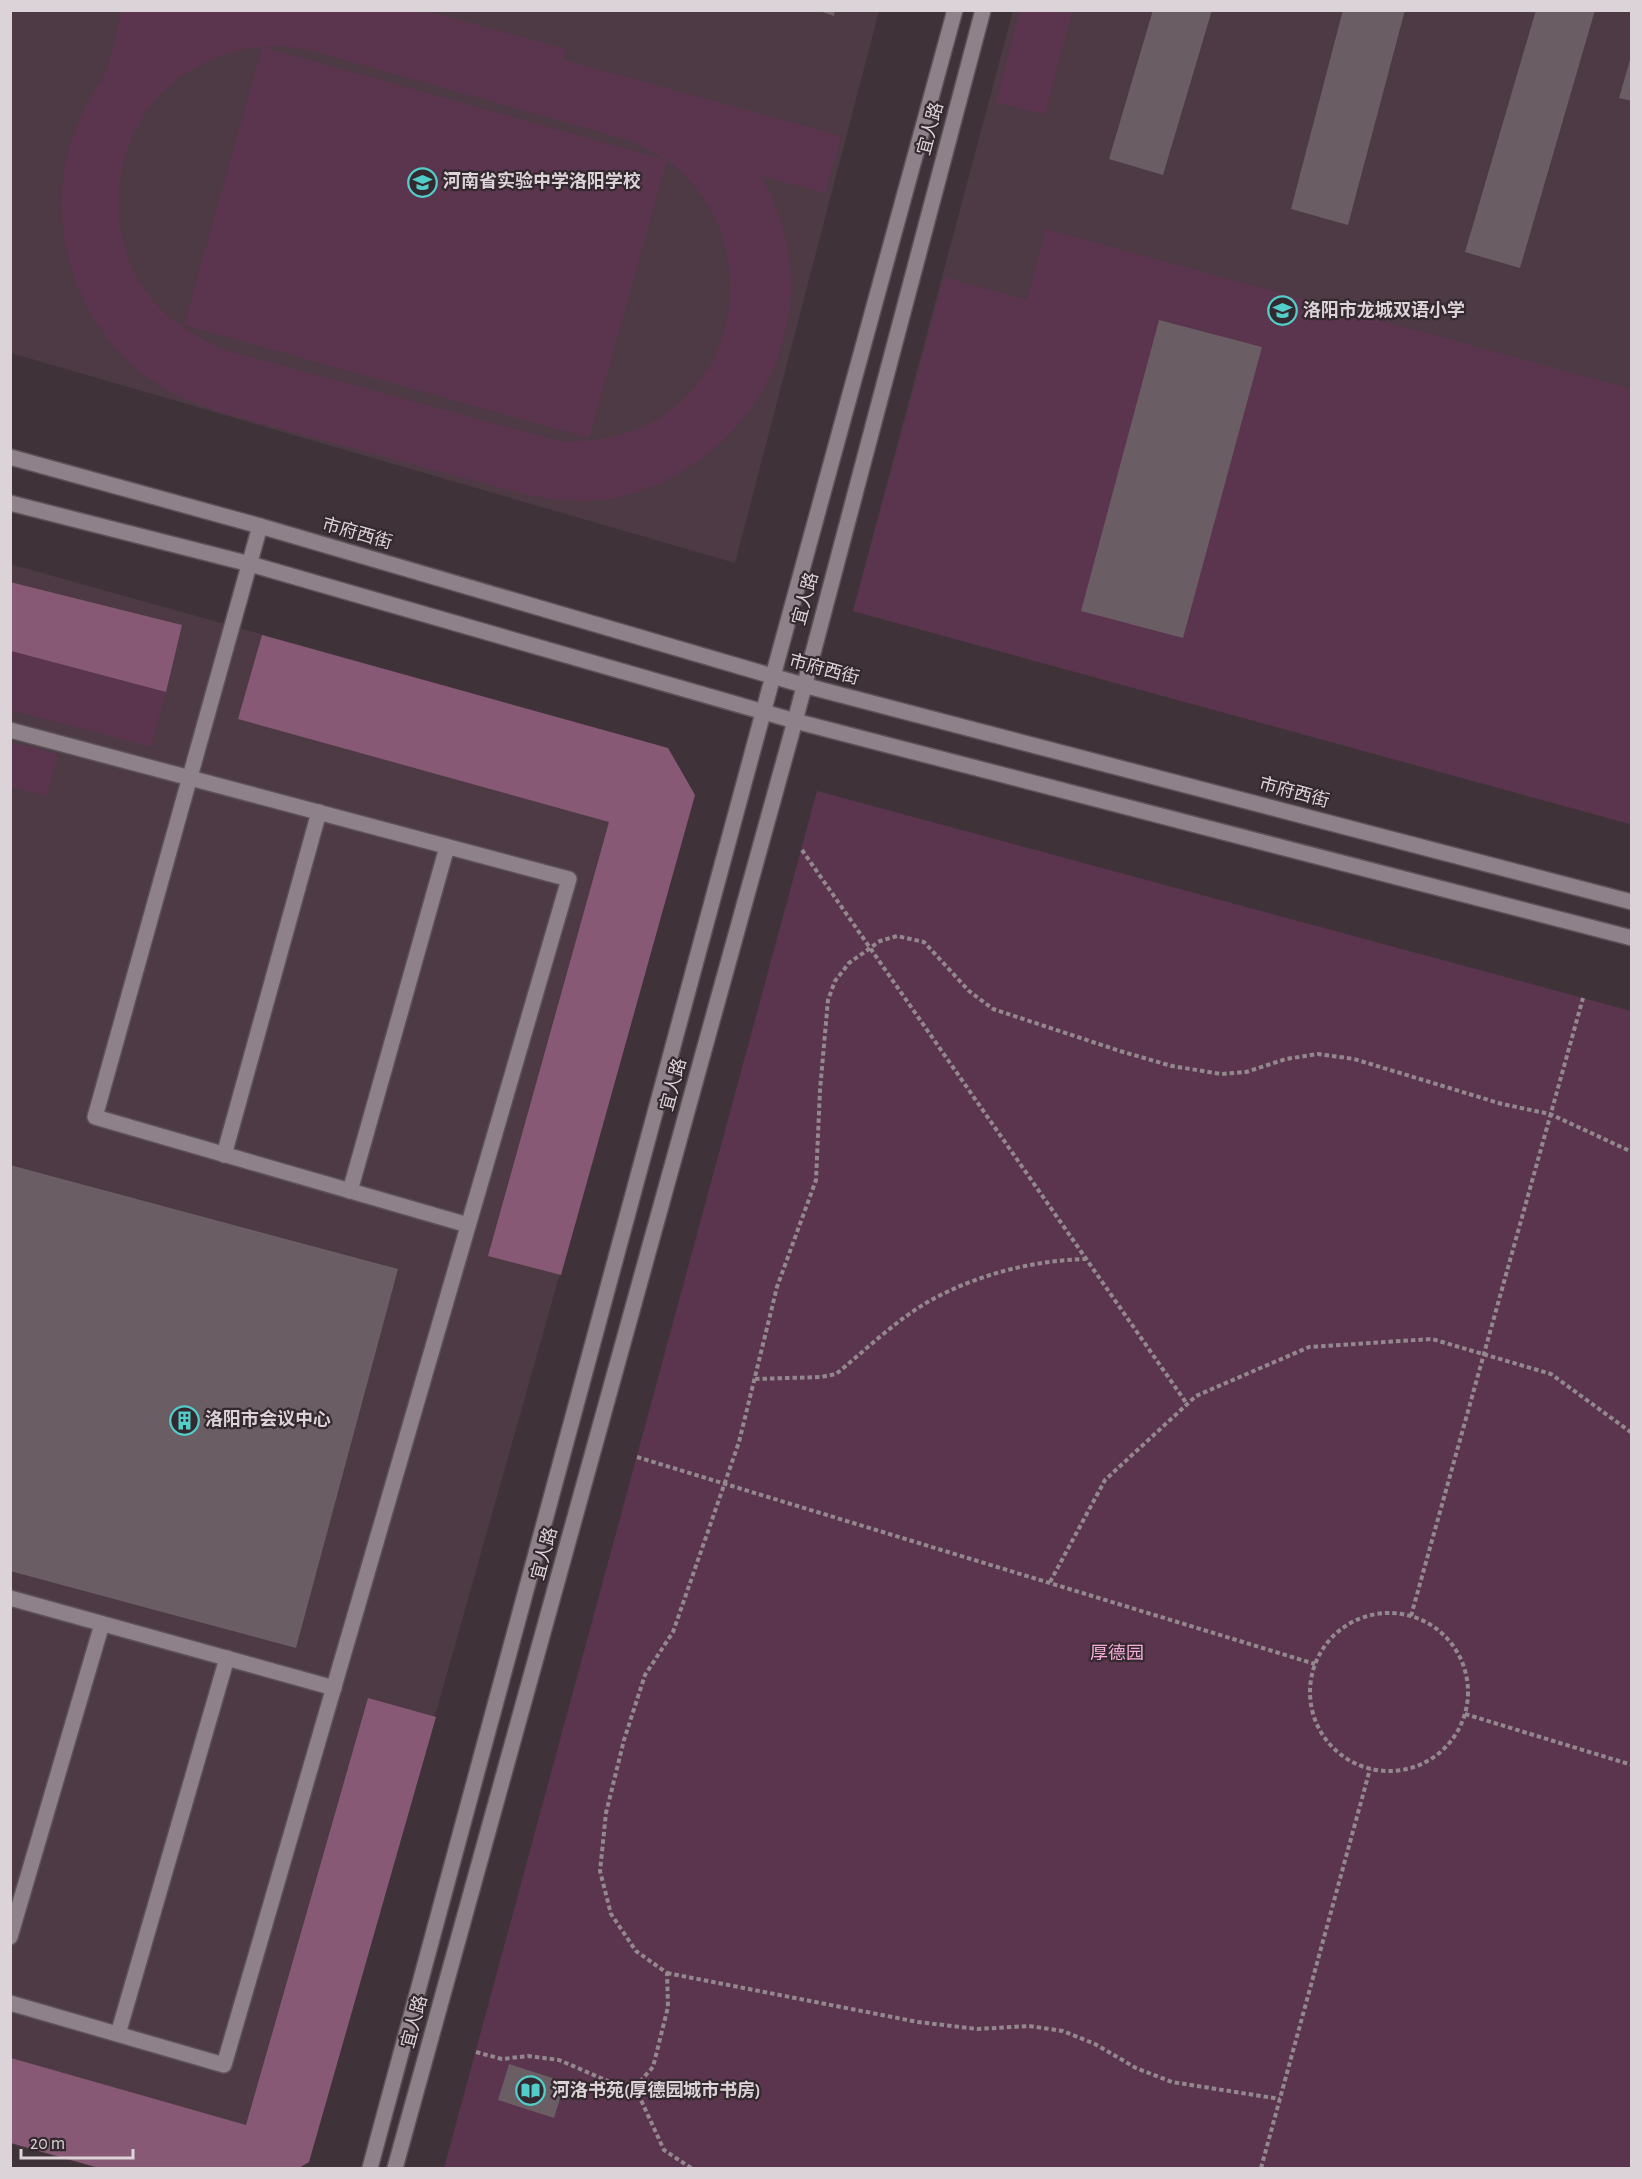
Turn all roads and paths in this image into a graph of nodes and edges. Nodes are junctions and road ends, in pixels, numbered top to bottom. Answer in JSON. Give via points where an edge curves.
{"nodes":[{"id":1,"x":955,"y":10,"type":"edge"},
{"id":2,"x":983,"y":10,"type":"edge"},
{"id":3,"x":10,"y":458,"type":"edge"},
{"id":4,"x":10,"y":502,"type":"edge"},
{"id":5,"x":260,"y":526,"type":"junction"},
{"id":6,"x":249,"y":564,"type":"junction"},
{"id":7,"x":772,"y":676,"type":"junction"},
{"id":8,"x":803,"y":685,"type":"junction"},
{"id":9,"x":764,"y":713,"type":"junction"},
{"id":10,"x":795,"y":721,"type":"junction"},
{"id":11,"x":10,"y":730,"type":"edge"},
{"id":12,"x":190,"y":778,"type":"junction"},
{"id":13,"x":319,"y":812,"type":"junction"},
{"id":14,"x":447,"y":847,"type":"junction"},
{"id":15,"x":802,"y":850,"type":"dead end"},
{"id":16,"x":1632,"y":902,"type":"edge"},
{"id":17,"x":1632,"y":939,"type":"edge"},
{"id":18,"x":870,"y":948,"type":"junction"},
{"id":19,"x":1582,"y":998,"type":"dead end"},
{"id":20,"x":1551,"y":1114,"type":"junction"},
{"id":21,"x":1632,"y":1152,"type":"edge"},
{"id":22,"x":224,"y":1155,"type":"junction"},
{"id":23,"x":350,"y":1191,"type":"junction"},
{"id":24,"x":468,"y":1225,"type":"junction"},
{"id":25,"x":1086,"y":1259,"type":"junction"},
{"id":26,"x":1484,"y":1354,"type":"junction"},
{"id":27,"x":755,"y":1378,"type":"junction"},
{"id":28,"x":1187,"y":1404,"type":"junction"},
{"id":29,"x":1632,"y":1433,"type":"edge"},
{"id":30,"x":637,"y":1457,"type":"dead end"},
{"id":31,"x":724,"y":1484,"type":"junction"},
{"id":32,"x":1050,"y":1582,"type":"junction"},
{"id":33,"x":10,"y":1598,"type":"edge"},
{"id":34,"x":1411,"y":1616,"type":"junction"},
{"id":35,"x":102,"y":1624,"type":"junction"},
{"id":36,"x":226,"y":1658,"type":"junction"},
{"id":37,"x":1315,"y":1664,"type":"junction"},
{"id":38,"x":334,"y":1688,"type":"junction"},
{"id":39,"x":1465,"y":1714,"type":"junction"},
{"id":40,"x":1632,"y":1765,"type":"edge"},
{"id":41,"x":1370,"y":1769,"type":"junction"},
{"id":42,"x":10,"y":1937,"type":"edge"},
{"id":43,"x":667,"y":1973,"type":"junction"},
{"id":44,"x":10,"y":2003,"type":"edge"},
{"id":45,"x":118,"y":2034,"type":"junction"},
{"id":46,"x":476,"y":2052,"type":"dead end"},
{"id":47,"x":636,"y":2087,"type":"junction"},
{"id":48,"x":1280,"y":2099,"type":"junction"},
{"id":49,"x":370,"y":2169,"type":"edge"},
{"id":50,"x":395,"y":2169,"type":"edge"},
{"id":51,"x":691,"y":2169,"type":"edge"},
{"id":52,"x":1261,"y":2169,"type":"edge"}],
"edges":[{"from":1,"to":7,"type":"street","name":"宜人路"},
{"from":2,"to":8,"type":"street","name":"宜人路"},
{"from":3,"to":5,"type":"street","name":"市府西街"},
{"from":4,"to":6,"type":"street"},
{"from":5,"to":6,"type":"street"},
{"from":5,"to":7,"type":"street","name":"市府西街"},
{"from":6,"to":9,"type":"street"},
{"from":6,"to":12,"type":"street"},
{"from":7,"to":8,"type":"street","name":"市府西街"},
{"from":7,"to":9,"type":"street","name":"宜人路"},
{"from":8,"to":10,"type":"street","name":"宜人路"},
{"from":8,"to":16,"type":"street","name":"市府西街"},
{"from":9,"to":10,"type":"street"},
{"from":9,"to":49,"type":"street","name":"宜人路"},
{"from":10,"to":17,"type":"street"},
{"from":10,"to":50,"type":"street","name":"宜人路"},
{"from":11,"to":12,"type":"street"},
{"from":12,"to":13,"type":"street"},
{"from":12,"to":22,"type":"street","via":[[95,1118]]},
{"from":13,"to":14,"type":"street"},
{"from":13,"to":22,"type":"street"},
{"from":14,"to":23,"type":"street"},
{"from":14,"to":24,"type":"street","via":[[569,879]]},
{"from":15,"to":18,"type":"path"},
{"from":18,"to":20,"type":"path","via":[[897,936],[924,942],[969,991],[993,1009],[1173,1066],[1221,1074],[1246,1072],[1318,1054],[1354,1059],[1502,1104]]},
{"from":18,"to":25,"type":"path"},
{"from":18,"to":27,"type":"path","via":[[849,963],[835,981],[828,1000],[816,1180],[777,1287]]},
{"from":19,"to":20,"type":"path"},
{"from":20,"to":21,"type":"path"},
{"from":20,"to":26,"type":"path"},
{"from":22,"to":23,"type":"street"},
{"from":23,"to":24,"type":"street"},
{"from":24,"to":38,"type":"street"},
{"from":25,"to":27,"type":"path","via":[[1047,1261],[970,1281],[933,1299],[836,1374]]},
{"from":25,"to":28,"type":"path"},
{"from":26,"to":28,"type":"path","via":[[1432,1339],[1309,1347],[1196,1396]]},
{"from":26,"to":29,"type":"path","via":[[1551,1374]]},
{"from":26,"to":34,"type":"path"},
{"from":27,"to":31,"type":"path"},
{"from":28,"to":32,"type":"path","via":[[1105,1480]]},
{"from":30,"to":31,"type":"path"},
{"from":31,"to":32,"type":"path"},
{"from":31,"to":43,"type":"path","via":[[673,1632],[645,1675],[606,1813],[600,1871],[611,1914],[636,1951]]},
{"from":32,"to":37,"type":"path"},
{"from":33,"to":35,"type":"street"},
{"from":34,"to":37,"type":"path","via":[[1375,1613],[1350,1623],[1328,1640]]},
{"from":34,"to":39,"type":"path","via":[[1427,1622],[1448,1638],[1462,1661],[1468,1687]]},
{"from":35,"to":36,"type":"street"},
{"from":35,"to":42,"type":"street"},
{"from":36,"to":38,"type":"street"},
{"from":36,"to":45,"type":"street"},
{"from":37,"to":41,"type":"path","via":[[1310,1688],[1313,1714],[1323,1737],[1341,1756]]},
{"from":38,"to":45,"type":"street","via":[[224,2066]]},
{"from":39,"to":40,"type":"path"},
{"from":39,"to":41,"type":"path","via":[[1455,1737],[1437,1756],[1414,1767],[1389,1772]]},
{"from":41,"to":48,"type":"path"},
{"from":43,"to":47,"type":"path","via":[[668,2007],[653,2067]]},
{"from":43,"to":48,"type":"path","via":[[918,2022],[977,2029],[1029,2026],[1063,2031],[1172,2082]]},
{"from":44,"to":45,"type":"street"},
{"from":46,"to":47,"type":"path","via":[[502,2058],[559,2060],[608,2081]]},
{"from":47,"to":51,"type":"path","via":[[664,2150]]},
{"from":48,"to":52,"type":"path"}]}
